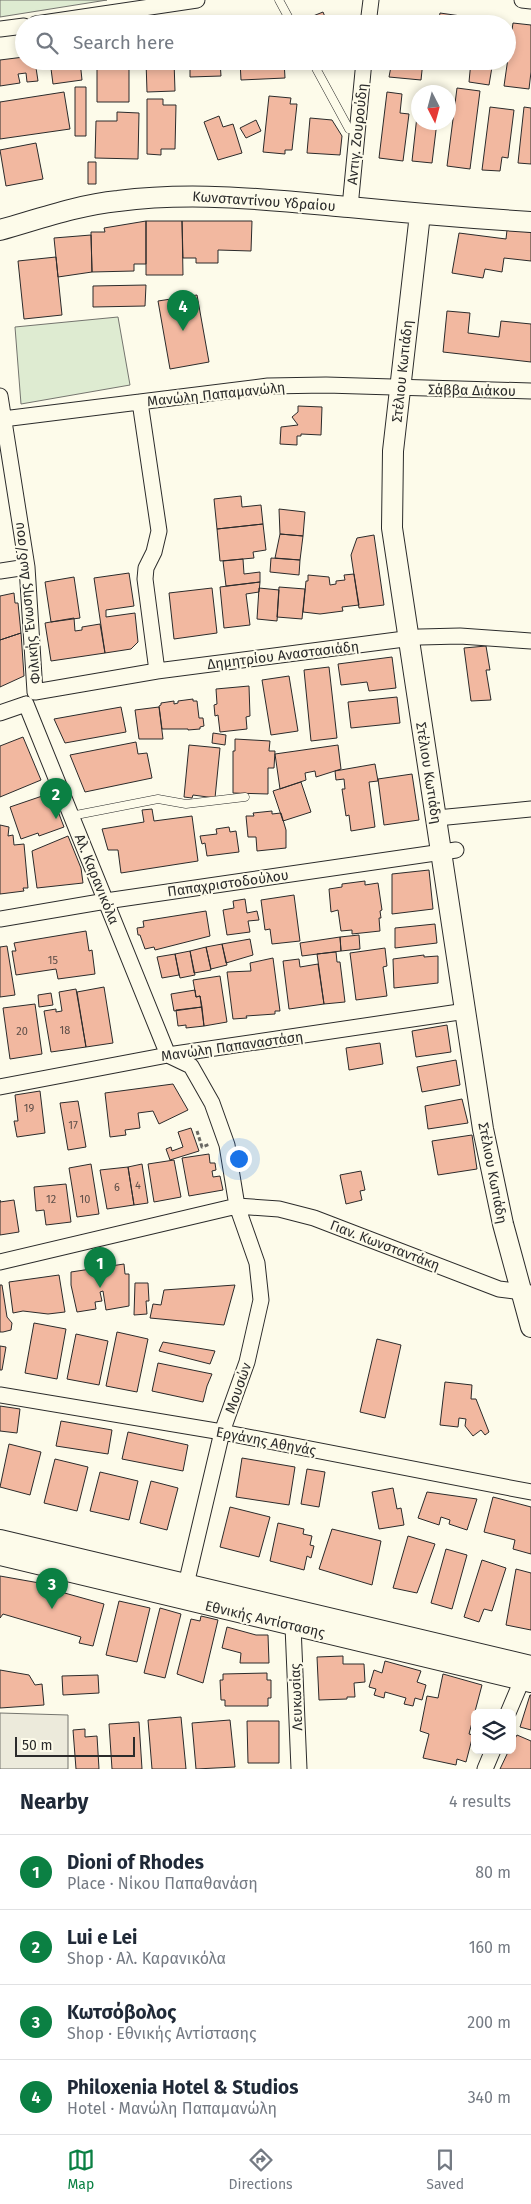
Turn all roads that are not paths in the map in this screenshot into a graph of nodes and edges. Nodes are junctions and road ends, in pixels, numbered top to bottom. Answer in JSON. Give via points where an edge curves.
{"nodes":[{"id":1,"x":198,"y":0,"type":"edge"},
{"id":2,"x":279,"y":0,"type":"edge"},
{"id":3,"x":371,"y":0,"type":"edge"},
{"id":4,"x":522,"y":0,"type":"edge"},
{"id":5,"x":531,"y":1,"type":"edge"},
{"id":6,"x":97,"y":15,"type":"edge"},
{"id":7,"x":287,"y":15,"type":"edge"},
{"id":8,"x":369,"y":15,"type":"edge"},
{"id":9,"x":15,"y":27,"type":"edge"},
{"id":10,"x":0,"y":29,"type":"edge"},
{"id":11,"x":317,"y":70,"type":"edge"},
{"id":12,"x":363,"y":70,"type":"edge"},
{"id":13,"x":349,"y":130,"type":"dead end"},
{"id":14,"x":350,"y":207,"type":"junction"},
{"id":15,"x":426,"y":214,"type":"junction"},
{"id":16,"x":531,"y":222,"type":"edge"},
{"id":17,"x":0,"y":230,"type":"edge"},
{"id":18,"x":407,"y":389,"type":"junction"},
{"id":19,"x":531,"y":392,"type":"edge"},
{"id":20,"x":0,"y":396,"type":"edge"},
{"id":21,"x":140,"y":402,"type":"junction"},
{"id":22,"x":4,"y":419,"type":"junction"},
{"id":23,"x":26,"y":567,"type":"junction"},
{"id":24,"x":0,"y":571,"type":"edge"},
{"id":25,"x":414,"y":638,"type":"junction"},
{"id":26,"x":531,"y":641,"type":"edge"},
{"id":27,"x":157,"y":671,"type":"junction"},
{"id":28,"x":31,"y":698,"type":"junction"},
{"id":29,"x":0,"y":713,"type":"edge"},
{"id":30,"x":245,"y":797,"type":"dead end"},
{"id":31,"x":531,"y":809,"type":"edge"},
{"id":32,"x":71,"y":816,"type":"junction"},
{"id":33,"x":444,"y":817,"type":"junction"},
{"id":34,"x":449,"y":851,"type":"junction"},
{"id":35,"x":106,"y":901,"type":"junction"},
{"id":36,"x":0,"y":919,"type":"edge"},
{"id":37,"x":466,"y":1012,"type":"junction"},
{"id":38,"x":168,"y":1054,"type":"junction"},
{"id":39,"x":0,"y":1087,"type":"edge"},
{"id":40,"x":237,"y":1206,"type":"junction"},
{"id":41,"x":0,"y":1262,"type":"edge"},
{"id":42,"x":528,"y":1287,"type":"edge"},
{"id":43,"x":531,"y":1327,"type":"edge"},
{"id":44,"x":0,"y":1395,"type":"edge"},
{"id":45,"x":222,"y":1432,"type":"junction"},
{"id":46,"x":531,"y":1492,"type":"edge"},
{"id":47,"x":0,"y":1540,"type":"edge"},
{"id":48,"x":0,"y":1555,"type":"edge"},
{"id":49,"x":184,"y":1592,"type":"junction"},
{"id":50,"x":293,"y":1626,"type":"junction"},
{"id":51,"x":528,"y":1676,"type":"edge"},
{"id":52,"x":510,"y":1709,"type":"edge"},
{"id":53,"x":491,"y":1754,"type":"edge"},
{"id":54,"x":299,"y":1769,"type":"edge"},
{"id":55,"x":485,"y":1769,"type":"edge"}],
"edges":[{"from":1,"to":6,"type":"street"},
{"from":2,"to":7,"type":"lane"},
{"from":3,"to":8,"type":"street"},
{"from":4,"to":5,"type":"street"},
{"from":9,"to":10,"type":"street"},
{"from":11,"to":13,"type":"lane"},
{"from":12,"to":14,"type":"street","name":"Αντιγ. Ζουρούδη"},
{"from":14,"to":15,"type":"street","name":"Κωνσταντίνου Υδραίου"},
{"from":14,"to":17,"type":"street","name":"Κωνσταντίνου Υδραίου","via":[[271,200],[154,197],[90,205]]},
{"from":15,"to":16,"type":"street","name":"Κωνσταντίνου Υδραίου"},
{"from":15,"to":18,"type":"street","name":"Στέλιου Κωτιάδη"},
{"from":18,"to":19,"type":"street","name":"Σάββα Διάκου"},
{"from":18,"to":21,"type":"street","name":"Μανώλη Παπαμανώλη","via":[[268,386]]},
{"from":18,"to":25,"type":"street","name":"Στέλιου Κωτιάδη","via":[[393,451],[391,503],[394,548]]},
{"from":20,"to":22,"type":"street","name":"Φιλικής Ένωσης Δωδ/σου"},
{"from":21,"to":22,"type":"street","name":"Μανώλη Παπαμανώλη"},
{"from":21,"to":27,"type":"street","name":"Μανώλη Παπαμανώλη","via":[[159,531],[145,579]]},
{"from":22,"to":23,"type":"street","name":"Φιλικής Ένωσης Δωδ/σου"},
{"from":23,"to":24,"type":"street"},
{"from":23,"to":28,"type":"street","name":"Φιλικής Ένωσης Δωδ/σου"},
{"from":25,"to":26,"type":"street","name":"Δημητρίου Αναστασιάδη","via":[[460,636]]},
{"from":25,"to":27,"type":"street","name":"Δημητρίου Αναστασιάδη"},
{"from":25,"to":33,"type":"street","name":"Στέλιου Κωτιάδη"},
{"from":27,"to":28,"type":"street","name":"Δημητρίου Αναστασιάδη"},
{"from":28,"to":29,"type":"street","name":"Δημητρίου Αναστασιάδη"},
{"from":28,"to":32,"type":"street","name":"Αλ. Καρανικόλα"},
{"from":30,"to":32,"type":"lane","via":[[186,804],[158,799]]},
{"from":31,"to":33,"type":"street"},
{"from":32,"to":35,"type":"street","name":"Αλ. Καρανικόλα"},
{"from":33,"to":34,"type":"street","name":"Στέλιου Κωτιάδη"},
{"from":34,"to":35,"type":"street","name":"Παπαχριστοδούλου"},
{"from":34,"to":37,"type":"street","name":"Στέλιου Κωτιάδη"},
{"from":34,"to":42,"type":"street","name":"Στέλιου Κωτιάδη","via":[[496,1126]]},
{"from":35,"to":36,"type":"street","name":"Παπαχριστοδούλου"},
{"from":35,"to":38,"type":"street","name":"Αλ. Καρανικόλα"},
{"from":37,"to":38,"type":"street","name":"Μανώλη Παπαναστάση"},
{"from":37,"to":42,"type":"street","name":"Στέλιου Κωτιάδη","via":[[489,1162],[503,1224]]},
{"from":38,"to":39,"type":"street","name":"Μανώλη Παπαναστάση"},
{"from":38,"to":40,"type":"street","name":"Μουσών","via":[[191,1066],[212,1103],[226,1145]]},
{"from":40,"to":41,"type":"street","name":"Γιαν. Κωνσταντάκη"},
{"from":40,"to":42,"type":"street","name":"Γιαν. Κωνσταντάκη","via":[[279,1209],[314,1218],[499,1289]]},
{"from":40,"to":45,"type":"street","name":"Μουσών","via":[[257,1263],[261,1300],[247,1362]]},
{"from":42,"to":43,"type":"street","name":"Στέλιου Κωτιάδη"},
{"from":44,"to":45,"type":"street","name":"Εργάνης Αθηνάς"},
{"from":45,"to":46,"type":"street","name":"Εργάνης Αθηνάς"},
{"from":45,"to":49,"type":"street","name":"Μουσών"},
{"from":47,"to":49,"type":"street","name":"Εθνικής Αντίστασης"},
{"from":48,"to":49,"type":"street","name":"Εθνικής Αντίστασης"},
{"from":49,"to":50,"type":"street","name":"Εθνικής Αντίστασης"},
{"from":49,"to":51,"type":"street","name":"Εθνικής Αντίστασης"},
{"from":50,"to":51,"type":"street","name":"Εθνικής Αντίστασης"},
{"from":50,"to":54,"type":"street","name":"Λευκωσίας"},
{"from":51,"to":52,"type":"street"},
{"from":53,"to":55,"type":"street"}]}
